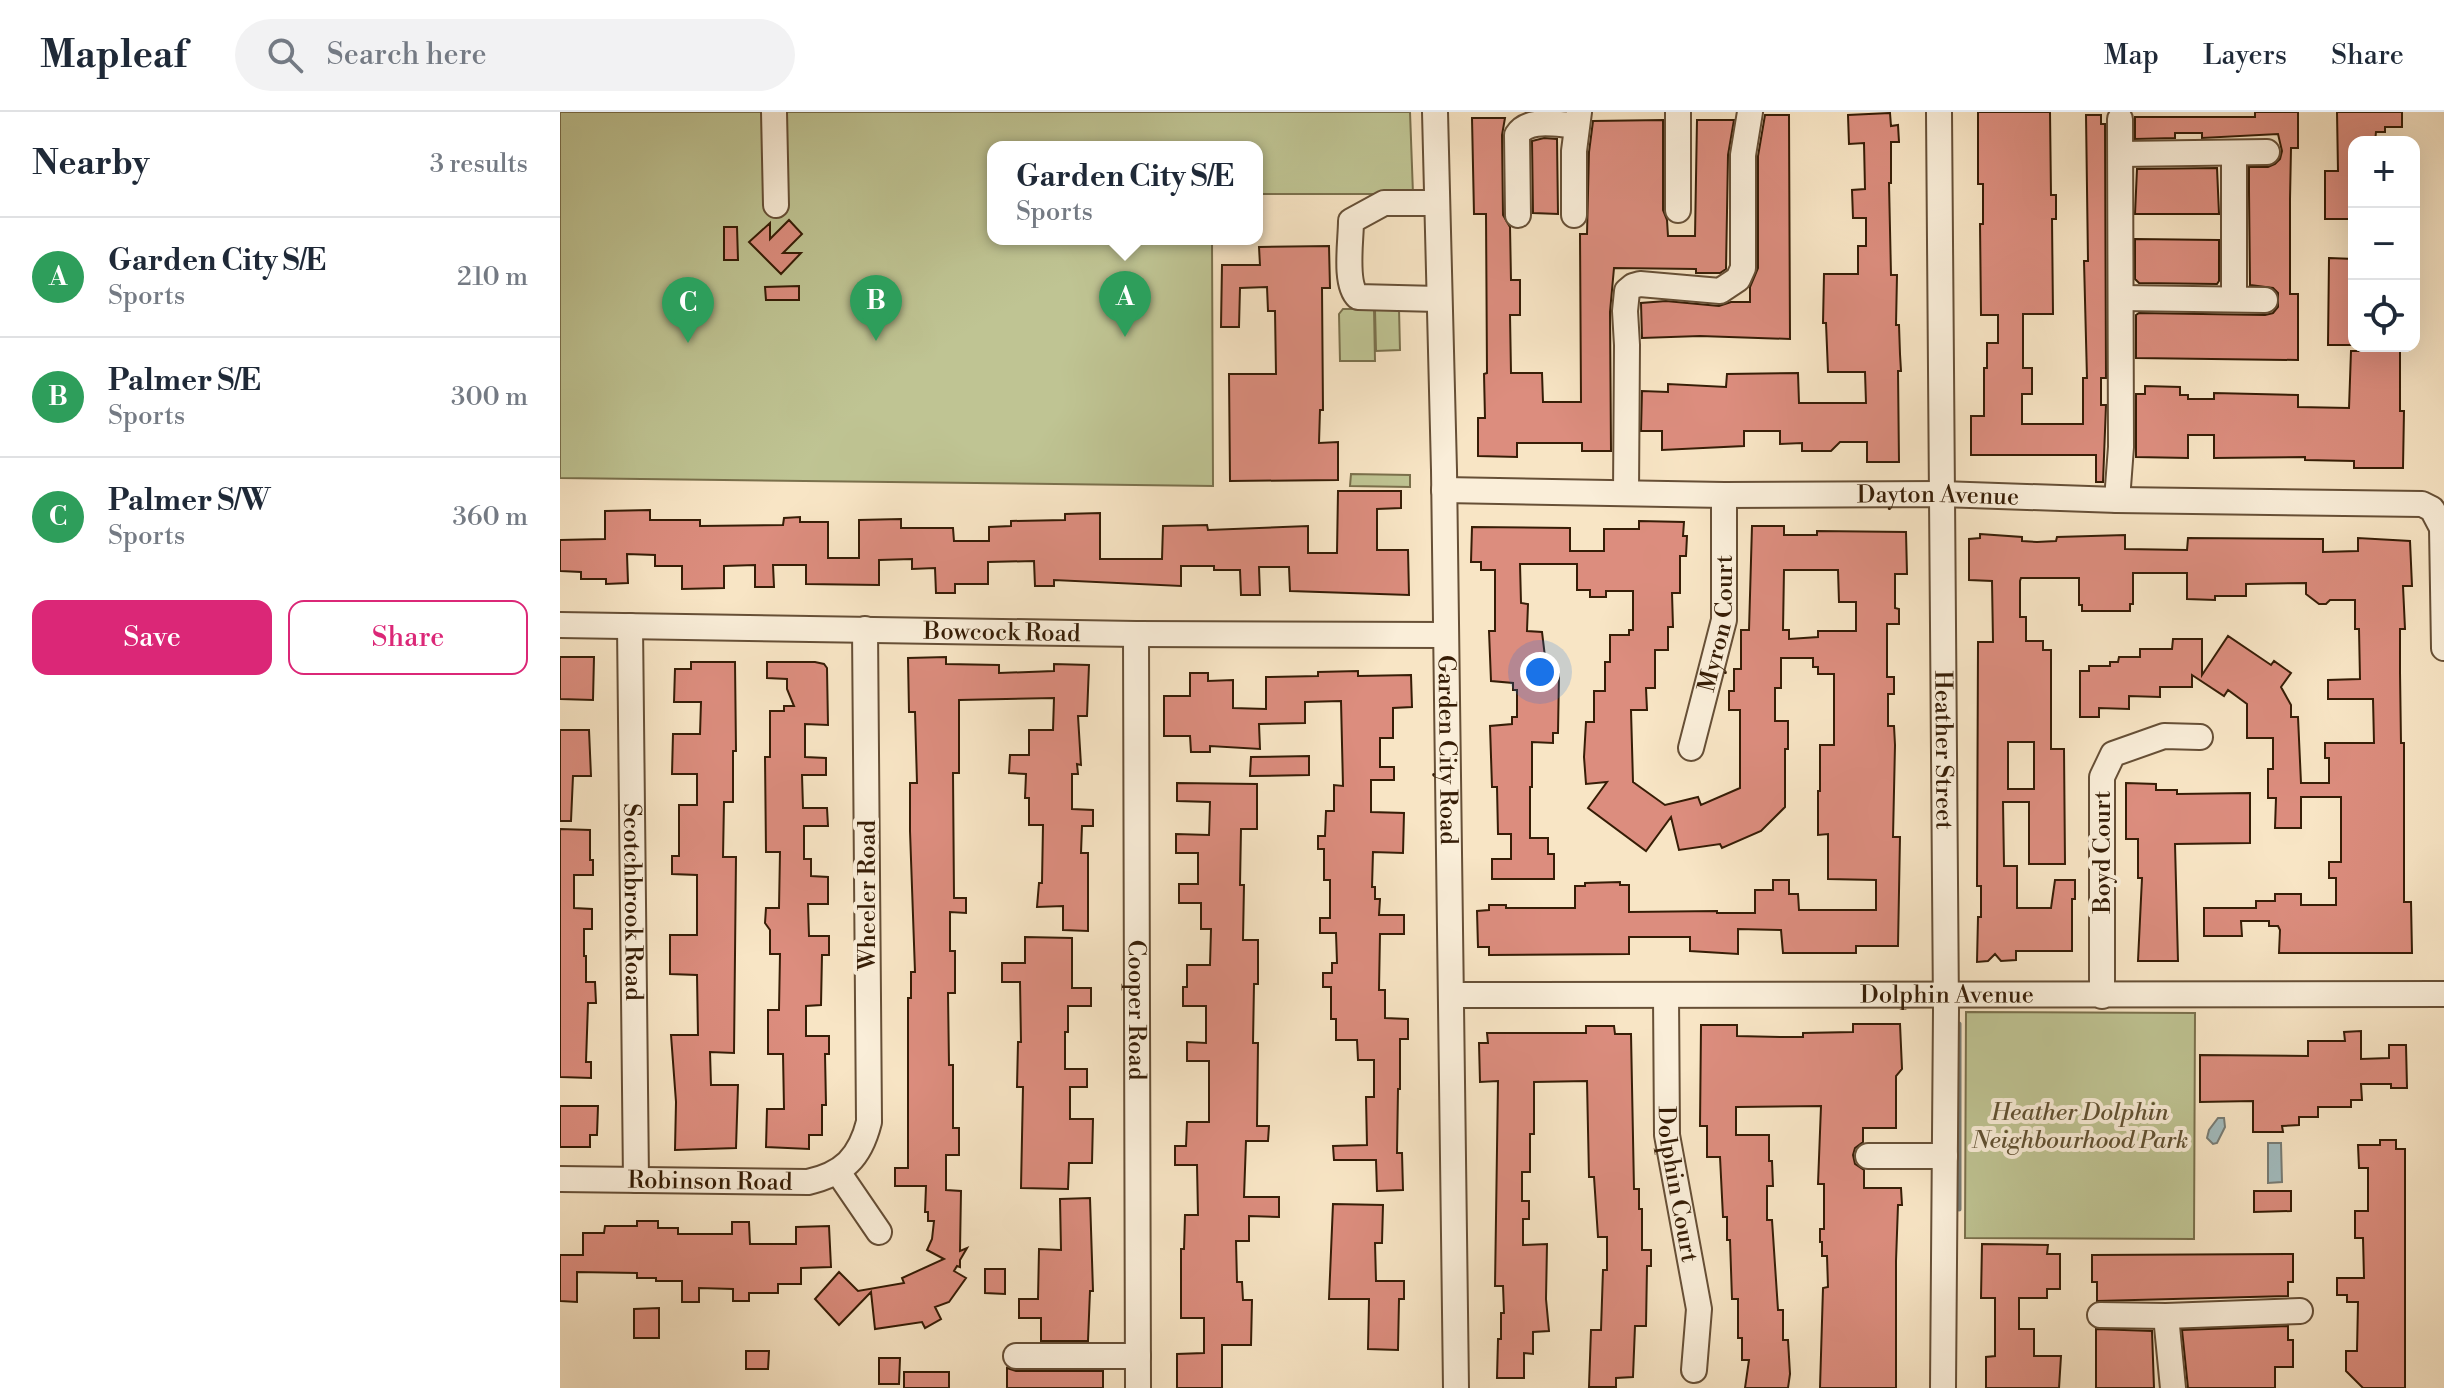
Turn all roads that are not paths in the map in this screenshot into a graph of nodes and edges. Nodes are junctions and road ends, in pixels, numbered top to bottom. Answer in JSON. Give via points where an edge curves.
{"nodes":[{"id":1,"x":774,"y":112,"type":"edge"},
{"id":2,"x":1435,"y":112,"type":"edge"},
{"id":3,"x":1678,"y":112,"type":"edge"},
{"id":4,"x":1750,"y":112,"type":"edge"},
{"id":5,"x":1939,"y":112,"type":"edge"},
{"id":6,"x":1578,"y":119,"type":"edge"},
{"id":7,"x":2120,"y":119,"type":"dead end"},
{"id":8,"x":2267,"y":152,"type":"dead end"},
{"id":9,"x":2234,"y":153,"type":"junction"},
{"id":10,"x":2121,"y":154,"type":"junction"},
{"id":11,"x":1437,"y":203,"type":"junction"},
{"id":12,"x":776,"y":205,"type":"dead end"},
{"id":13,"x":1678,"y":210,"type":"dead end"},
{"id":14,"x":1518,"y":215,"type":"dead end"},
{"id":15,"x":1574,"y":215,"type":"dead end"},
{"id":16,"x":2121,"y":298,"type":"junction"},
{"id":17,"x":1438,"y":299,"type":"junction"},
{"id":18,"x":2234,"y":299,"type":"junction"},
{"id":19,"x":2265,"y":300,"type":"dead end"},
{"id":20,"x":1444,"y":490,"type":"junction"},
{"id":21,"x":1626,"y":493,"type":"junction"},
{"id":22,"x":1941,"y":494,"type":"junction"},
{"id":23,"x":1724,"y":495,"type":"junction"},
{"id":24,"x":2117,"y":500,"type":"junction"},
{"id":25,"x":560,"y":625,"type":"edge"},
{"id":26,"x":630,"y":626,"type":"junction"},
{"id":27,"x":865,"y":629,"type":"junction"},
{"id":28,"x":1136,"y":634,"type":"junction"},
{"id":29,"x":1445,"y":635,"type":"junction"},
{"id":30,"x":2444,"y":648,"type":"edge"},
{"id":31,"x":2200,"y":737,"type":"dead end"},
{"id":32,"x":1691,"y":748,"type":"dead end"},
{"id":33,"x":2444,"y":994,"type":"edge"},
{"id":34,"x":1451,"y":995,"type":"junction"},
{"id":35,"x":1666,"y":995,"type":"junction"},
{"id":36,"x":1945,"y":995,"type":"junction"},
{"id":37,"x":2102,"y":996,"type":"junction"},
{"id":38,"x":1868,"y":1156,"type":"dead end"},
{"id":39,"x":1945,"y":1156,"type":"junction"},
{"id":40,"x":846,"y":1165,"type":"junction"},
{"id":41,"x":560,"y":1179,"type":"edge"},
{"id":42,"x":636,"y":1180,"type":"junction"},
{"id":43,"x":879,"y":1232,"type":"dead end"},
{"id":44,"x":2300,"y":1311,"type":"dead end"},
{"id":45,"x":2100,"y":1315,"type":"dead end"},
{"id":46,"x":2166,"y":1316,"type":"junction"},
{"id":47,"x":1016,"y":1356,"type":"dead end"},
{"id":48,"x":1138,"y":1356,"type":"junction"},
{"id":49,"x":1694,"y":1370,"type":"dead end"},
{"id":50,"x":1138,"y":1388,"type":"edge"},
{"id":51,"x":1456,"y":1388,"type":"edge"},
{"id":52,"x":1943,"y":1388,"type":"edge"},
{"id":53,"x":2173,"y":1388,"type":"edge"}],
"edges":[{"from":1,"to":12,"type":"street"},
{"from":2,"to":11,"type":"street","name":"Garden City Road"},
{"from":3,"to":13,"type":"street"},
{"from":4,"to":21,"type":"street","via":[[1743,155],[1743,268],[1738,279],[1720,291],[1640,284],[1627,291]]},
{"from":5,"to":22,"type":"street","name":"Heather Street"},
{"from":6,"to":14,"type":"street","via":[[1530,124],[1517,135]]},
{"from":6,"to":15,"type":"street"},
{"from":7,"to":10,"type":"street"},
{"from":8,"to":9,"type":"street"},
{"from":9,"to":10,"type":"street"},
{"from":9,"to":18,"type":"street"},
{"from":10,"to":16,"type":"street"},
{"from":11,"to":17,"type":"street","name":"Garden City Road"},
{"from":11,"to":17,"type":"street","via":[[1384,203],[1351,221],[1350,281],[1358,297]]},
{"from":16,"to":18,"type":"street"},
{"from":16,"to":24,"type":"street"},
{"from":17,"to":20,"type":"street","name":"Garden City Road"},
{"from":18,"to":19,"type":"street"},
{"from":20,"to":21,"type":"street","name":"Dayton Avenue"},
{"from":20,"to":29,"type":"street","name":"Garden City Road"},
{"from":21,"to":23,"type":"street","name":"Dayton Avenue"},
{"from":22,"to":23,"type":"street","name":"Dayton Avenue"},
{"from":22,"to":24,"type":"street","name":"Dayton Avenue"},
{"from":22,"to":36,"type":"street","name":"Heather Street"},
{"from":23,"to":32,"type":"street","name":"Myron Court","via":[[1724,620]]},
{"from":24,"to":30,"type":"street","name":"Dayton Avenue","via":[[2410,502],[2432,509],[2442,528]]},
{"from":25,"to":26,"type":"street","name":"Bowcock Road"},
{"from":26,"to":27,"type":"street","name":"Bowcock Road"},
{"from":26,"to":42,"type":"street","name":"Scotchbrook Road"},
{"from":27,"to":28,"type":"street","name":"Bowcock Road"},
{"from":27,"to":40,"type":"street","name":"Wheeler Road","via":[[869,1122],[860,1149]]},
{"from":28,"to":29,"type":"street","name":"Bowcock Road"},
{"from":28,"to":48,"type":"street","name":"Cooper Road"},
{"from":29,"to":34,"type":"street","name":"Garden City Road"},
{"from":31,"to":37,"type":"street","name":"Boyd Court","via":[[2164,736],[2113,754],[2102,777]]},
{"from":33,"to":37,"type":"street","name":"Dolphin Avenue"},
{"from":34,"to":35,"type":"street","name":"Dolphin Avenue"},
{"from":34,"to":51,"type":"street","name":"Garden City Road"},
{"from":35,"to":36,"type":"street","name":"Dolphin Avenue"},
{"from":35,"to":49,"type":"street","name":"Dolphin Court","via":[[1667,1135],[1699,1309]]},
{"from":36,"to":37,"type":"street","name":"Dolphin Avenue"},
{"from":36,"to":39,"type":"street","name":"Heather Street"},
{"from":38,"to":39,"type":"street"},
{"from":39,"to":52,"type":"street","name":"Heather Street"},
{"from":40,"to":42,"type":"street","name":"Robinson Road","via":[[827,1178],[808,1182]]},
{"from":40,"to":43,"type":"street"},
{"from":41,"to":42,"type":"street","name":"Robinson Road"},
{"from":44,"to":46,"type":"street"},
{"from":45,"to":46,"type":"street"},
{"from":46,"to":53,"type":"street"},
{"from":47,"to":48,"type":"street"},
{"from":48,"to":50,"type":"street","name":"Cooper Road"}]}
